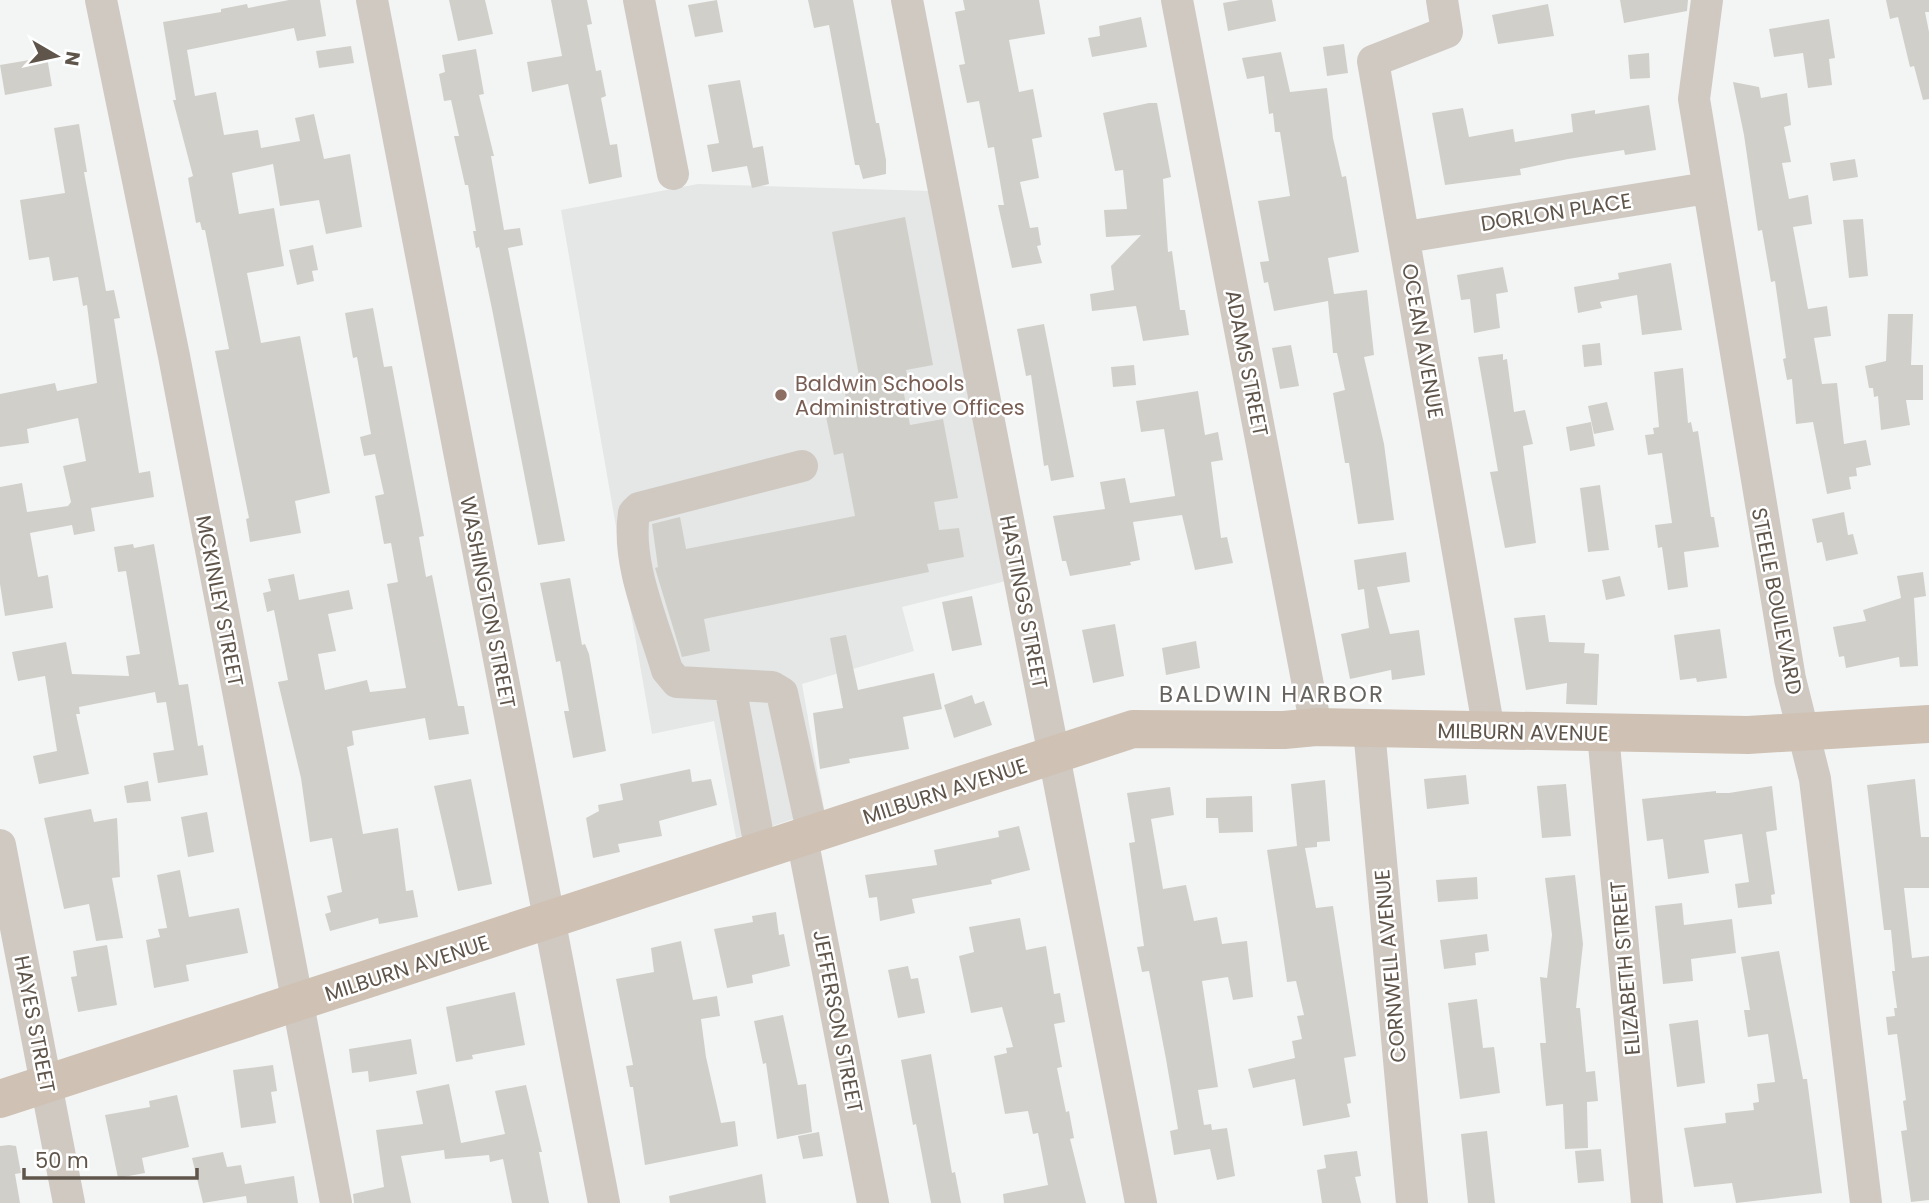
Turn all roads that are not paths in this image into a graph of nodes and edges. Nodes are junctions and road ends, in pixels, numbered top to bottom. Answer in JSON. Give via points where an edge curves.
{"nodes":[{"id":1,"x":101,"y":0,"type":"edge"},
{"id":2,"x":372,"y":0,"type":"edge"},
{"id":3,"x":639,"y":0,"type":"edge"},
{"id":4,"x":907,"y":0,"type":"edge"},
{"id":5,"x":1177,"y":0,"type":"edge"},
{"id":6,"x":1442,"y":0,"type":"edge"},
{"id":7,"x":1707,"y":0,"type":"edge"},
{"id":8,"x":673,"y":174,"type":"dead end"},
{"id":9,"x":1707,"y":188,"type":"junction"},
{"id":10,"x":1406,"y":237,"type":"junction"},
{"id":11,"x":802,"y":466,"type":"dead end"},
{"id":12,"x":730,"y":686,"type":"junction"},
{"id":13,"x":1929,"y":724,"type":"edge"},
{"id":14,"x":1316,"y":727,"type":"junction"},
{"id":15,"x":1369,"y":729,"type":"junction"},
{"id":16,"x":1489,"y":731,"type":"junction"},
{"id":17,"x":1803,"y":732,"type":"junction"},
{"id":18,"x":1603,"y":734,"type":"junction"},
{"id":19,"x":1053,"y":754,"type":"junction"},
{"id":20,"x":808,"y":837,"type":"junction"},
{"id":21,"x":0,"y":845,"type":"edge"},
{"id":22,"x":761,"y":852,"type":"junction"},
{"id":23,"x":550,"y":921,"type":"junction"},
{"id":24,"x":297,"y":1004,"type":"junction"},
{"id":25,"x":46,"y":1084,"type":"junction"},
{"id":26,"x":0,"y":1099,"type":"edge"},
{"id":27,"x":69,"y":1203,"type":"edge"},
{"id":28,"x":336,"y":1203,"type":"edge"},
{"id":29,"x":604,"y":1203,"type":"edge"},
{"id":30,"x":873,"y":1203,"type":"edge"},
{"id":31,"x":1141,"y":1203,"type":"edge"},
{"id":32,"x":1412,"y":1203,"type":"edge"},
{"id":33,"x":1647,"y":1203,"type":"edge"},
{"id":34,"x":1866,"y":1203,"type":"edge"}],
"edges":[{"from":1,"to":24,"type":"street","name":"MCKINLEY STREET"},
{"from":2,"to":23,"type":"street","name":"WASHINGTON STREET"},
{"from":3,"to":8,"type":"street"},
{"from":4,"to":19,"type":"street","name":"HASTINGS STREET"},
{"from":5,"to":14,"type":"street","name":"ADAMS STREET"},
{"from":6,"to":10,"type":"street","name":"OCEAN AVENUE","via":[[1447,32],[1373,61]]},
{"from":7,"to":9,"type":"street","name":"STEELE BOULEVARD","via":[[1694,99]]},
{"from":9,"to":10,"type":"street","name":"DORLON PLACE"},
{"from":9,"to":17,"type":"street","name":"STEELE BOULEVARD","via":[[1761,517]]},
{"from":10,"to":16,"type":"street","name":"OCEAN AVENUE"},
{"from":11,"to":12,"type":"street","via":[[650,504],[634,513],[636,564],[667,670],[677,682]]},
{"from":12,"to":20,"type":"street","name":"JEFFERSON STREET","via":[[772,687],[782,693]]},
{"from":12,"to":22,"type":"street"},
{"from":13,"to":17,"type":"main road","name":"MILBURN AVENUE"},
{"from":14,"to":15,"type":"main road","name":"MILBURN AVENUE"},
{"from":14,"to":19,"type":"main road","name":"MILBURN AVENUE","via":[[1133,729]]},
{"from":15,"to":16,"type":"main road","name":"MILBURN AVENUE"},
{"from":15,"to":32,"type":"street","name":"CORNWELL AVENUE"},
{"from":16,"to":18,"type":"main road","name":"MILBURN AVENUE"},
{"from":17,"to":18,"type":"main road","name":"MILBURN AVENUE"},
{"from":17,"to":34,"type":"street","name":"STEELE BOULEVARD","via":[[1819,804]]},
{"from":18,"to":33,"type":"street","name":"ELIZABETH STREET"},
{"from":19,"to":20,"type":"main road","name":"MILBURN AVENUE"},
{"from":19,"to":31,"type":"street","name":"HASTINGS STREET"},
{"from":20,"to":22,"type":"main road","name":"MILBURN AVENUE"},
{"from":20,"to":30,"type":"street","name":"JEFFERSON STREET"},
{"from":21,"to":25,"type":"street","name":"HAYES STREET"},
{"from":22,"to":23,"type":"main road","name":"MILBURN AVENUE"},
{"from":23,"to":24,"type":"main road","name":"MILBURN AVENUE"},
{"from":23,"to":29,"type":"street","name":"WASHINGTON STREET"},
{"from":24,"to":25,"type":"main road","name":"MILBURN AVENUE"},
{"from":24,"to":28,"type":"street","name":"MCKINLEY STREET"},
{"from":25,"to":26,"type":"main road","name":"MILBURN AVENUE"},
{"from":25,"to":27,"type":"street","name":"HAYES STREET"}]}
